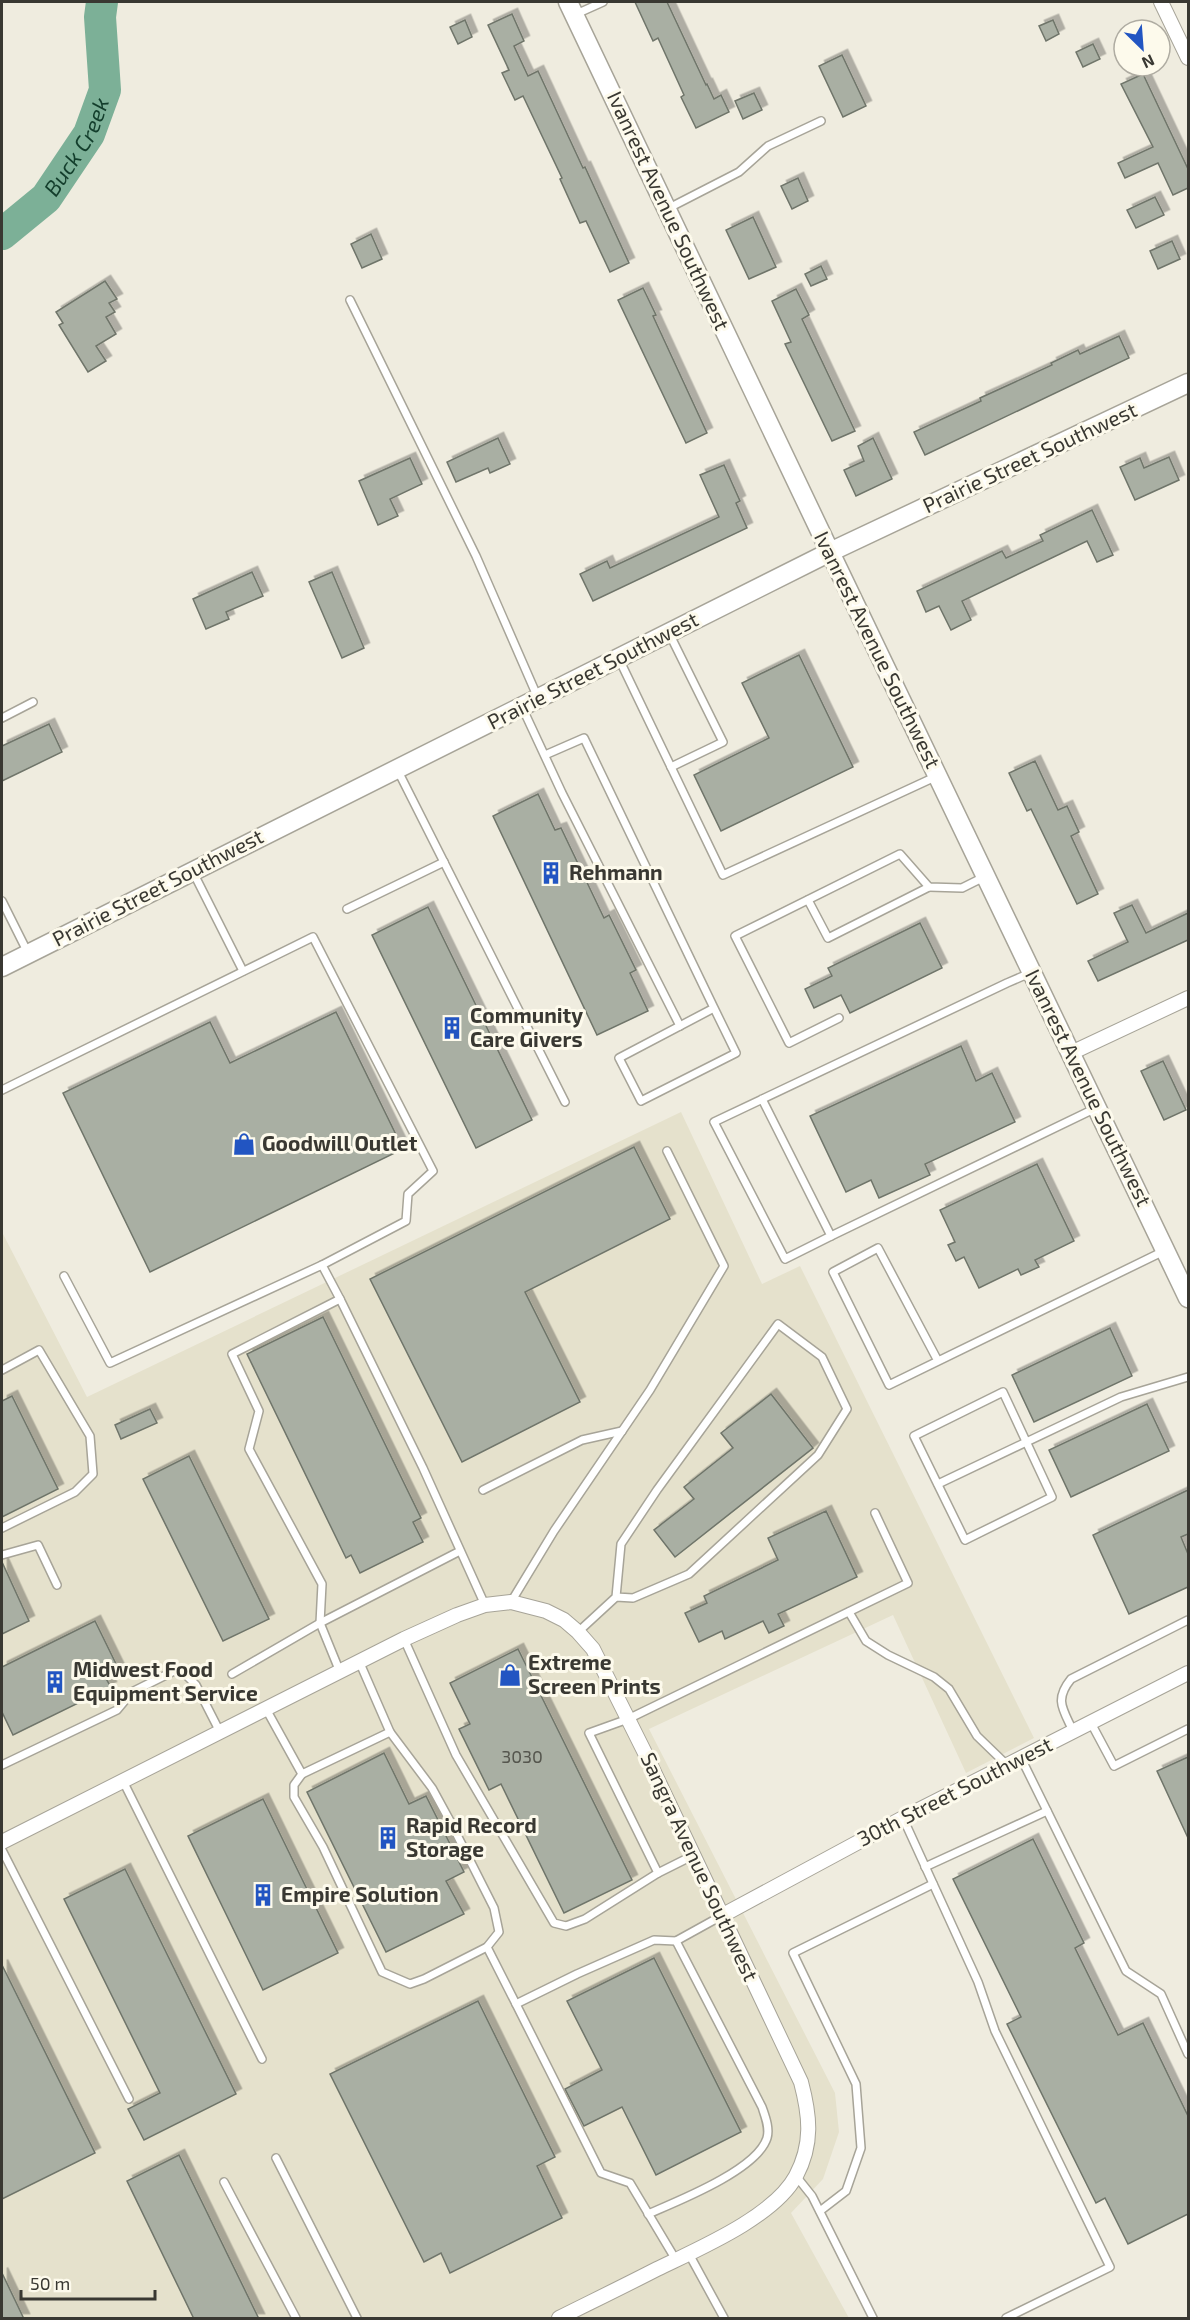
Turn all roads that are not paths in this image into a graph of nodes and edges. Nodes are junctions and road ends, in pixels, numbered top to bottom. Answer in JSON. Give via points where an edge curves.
{"nodes":[{"id":1,"x":603,"y":2,"type":"edge"},
{"id":2,"x":1161,"y":2,"type":"edge"},
{"id":3,"x":571,"y":8,"type":"edge"},
{"id":4,"x":1188,"y":58,"type":"edge"},
{"id":5,"x":820,"y":121,"type":"dead end"},
{"id":6,"x":667,"y":209,"type":"junction"},
{"id":7,"x":351,"y":300,"type":"dead end"},
{"id":8,"x":1188,"y":383,"type":"edge"},
{"id":9,"x":830,"y":552,"type":"junction"},
{"id":10,"x":669,"y":633,"type":"junction"},
{"id":11,"x":619,"y":658,"type":"junction"},
{"id":12,"x":33,"y":702,"type":"dead end"},
{"id":13,"x":530,"y":702,"type":"junction"},
{"id":14,"x":2,"y":718,"type":"edge"},
{"id":15,"x":545,"y":755,"type":"junction"},
{"id":16,"x":671,"y":767,"type":"junction"},
{"id":17,"x":396,"y":769,"type":"junction"},
{"id":18,"x":938,"y":776,"type":"junction"},
{"id":19,"x":444,"y":862,"type":"junction"},
{"id":20,"x":193,"y":871,"type":"junction"},
{"id":21,"x":986,"y":876,"type":"junction"},
{"id":22,"x":929,"y":887,"type":"junction"},
{"id":23,"x":808,"y":900,"type":"junction"},
{"id":24,"x":2,"y":901,"type":"edge"},
{"id":25,"x":348,"y":909,"type":"dead end"},
{"id":26,"x":28,"y":953,"type":"junction"},
{"id":27,"x":2,"y":967,"type":"edge"},
{"id":28,"x":243,"y":971,"type":"junction"},
{"id":29,"x":1032,"y":972,"type":"junction"},
{"id":30,"x":1188,"y":998,"type":"edge"},
{"id":31,"x":714,"y":1008,"type":"junction"},
{"id":32,"x":839,"y":1018,"type":"dead end"},
{"id":33,"x":680,"y":1026,"type":"junction"},
{"id":34,"x":1071,"y":1053,"type":"junction"},
{"id":35,"x":2,"y":1090,"type":"edge"},
{"id":36,"x":762,"y":1099,"type":"junction"},
{"id":37,"x":565,"y":1102,"type":"dead end"},
{"id":38,"x":1098,"y":1107,"type":"junction"},
{"id":39,"x":667,"y":1151,"type":"dead end"},
{"id":40,"x":831,"y":1236,"type":"junction"},
{"id":41,"x":1166,"y":1250,"type":"junction"},
{"id":42,"x":322,"y":1265,"type":"junction"},
{"id":43,"x":64,"y":1276,"type":"dead end"},
{"id":44,"x":1188,"y":1298,"type":"edge"},
{"id":45,"x":340,"y":1299,"type":"junction"},
{"id":46,"x":938,"y":1361,"type":"junction"},
{"id":47,"x":2,"y":1370,"type":"edge"},
{"id":48,"x":1188,"y":1377,"type":"edge"},
{"id":49,"x":622,"y":1431,"type":"junction"},
{"id":50,"x":1027,"y":1442,"type":"junction"},
{"id":51,"x":938,"y":1484,"type":"junction"},
{"id":52,"x":483,"y":1490,"type":"dead end"},
{"id":53,"x":875,"y":1513,"type":"dead end"},
{"id":54,"x":2,"y":1528,"type":"edge"},
{"id":55,"x":460,"y":1551,"type":"junction"},
{"id":56,"x":2,"y":1555,"type":"edge"},
{"id":57,"x":57,"y":1585,"type":"dead end"},
{"id":58,"x":616,"y":1597,"type":"junction"},
{"id":59,"x":511,"y":1602,"type":"junction"},
{"id":60,"x":485,"y":1605,"type":"junction"},
{"id":61,"x":849,"y":1612,"type":"junction"},
{"id":62,"x":1188,"y":1620,"type":"edge"},
{"id":63,"x":320,"y":1623,"type":"junction"},
{"id":64,"x":578,"y":1632,"type":"junction"},
{"id":65,"x":404,"y":1639,"type":"junction"},
{"id":66,"x":359,"y":1661,"type":"junction"},
{"id":67,"x":340,"y":1671,"type":"junction"},
{"id":68,"x":1188,"y":1672,"type":"edge"},
{"id":69,"x":232,"y":1674,"type":"dead end"},
{"id":70,"x":266,"y":1709,"type":"junction"},
{"id":71,"x":628,"y":1719,"type":"junction"},
{"id":72,"x":1090,"y":1722,"type":"junction"},
{"id":73,"x":1188,"y":1729,"type":"edge"},
{"id":74,"x":1073,"y":1731,"type":"junction"},
{"id":75,"x":220,"y":1732,"type":"junction"},
{"id":76,"x":390,"y":1732,"type":"junction"},
{"id":77,"x":1021,"y":1758,"type":"junction"},
{"id":78,"x":2,"y":1765,"type":"edge"},
{"id":79,"x":1006,"y":1765,"type":"junction"},
{"id":80,"x":302,"y":1774,"type":"junction"},
{"id":81,"x":123,"y":1781,"type":"junction"},
{"id":82,"x":1047,"y":1811,"type":"junction"},
{"id":83,"x":903,"y":1818,"type":"junction"},
{"id":84,"x":2,"y":1842,"type":"edge"},
{"id":85,"x":2,"y":1850,"type":"edge"},
{"id":86,"x":694,"y":1855,"type":"junction"},
{"id":87,"x":925,"y":1868,"type":"junction"},
{"id":88,"x":658,"y":1874,"type":"junction"},
{"id":89,"x":933,"y":1884,"type":"junction"},
{"id":90,"x":723,"y":1915,"type":"junction"},
{"id":91,"x":676,"y":1941,"type":"junction"},
{"id":92,"x":487,"y":1947,"type":"junction"},
{"id":93,"x":516,"y":2004,"type":"junction"},
{"id":94,"x":1188,"y":2054,"type":"edge"},
{"id":95,"x":262,"y":2059,"type":"dead end"},
{"id":96,"x":129,"y":2099,"type":"dead end"},
{"id":97,"x":276,"y":2158,"type":"dead end"},
{"id":98,"x":796,"y":2176,"type":"junction"},
{"id":99,"x":224,"y":2182,"type":"dead end"},
{"id":100,"x":820,"y":2211,"type":"junction"},
{"id":101,"x":648,"y":2214,"type":"junction"},
{"id":102,"x":689,"y":2254,"type":"junction"},
{"id":103,"x":676,"y":2260,"type":"junction"},
{"id":104,"x":296,"y":2319,"type":"edge"},
{"id":105,"x":357,"y":2319,"type":"edge"},
{"id":106,"x":559,"y":2319,"type":"edge"},
{"id":107,"x":724,"y":2319,"type":"edge"},
{"id":108,"x":873,"y":2319,"type":"edge"},
{"id":109,"x":1006,"y":2319,"type":"edge"}],
"edges":[{"from":1,"to":3,"type":"lane"},
{"from":2,"to":4,"type":"street"},
{"from":3,"to":6,"type":"street","name":"Ivanrest Avenue Southwest"},
{"from":5,"to":6,"type":"lane","via":[[768,146],[739,172]]},
{"from":6,"to":9,"type":"street","name":"Ivanrest Avenue Southwest"},
{"from":7,"to":13,"type":"lane","via":[[476,556]]},
{"from":8,"to":9,"type":"street","name":"Prairie Street Southwest"},
{"from":9,"to":10,"type":"street","name":"Prairie Street Southwest"},
{"from":9,"to":18,"type":"street","name":"Ivanrest Avenue Southwest"},
{"from":10,"to":11,"type":"street","name":"Prairie Street Southwest"},
{"from":10,"to":16,"type":"lane","via":[[723,742]]},
{"from":11,"to":13,"type":"street","name":"Prairie Street Southwest"},
{"from":11,"to":16,"type":"lane"},
{"from":12,"to":14,"type":"lane"},
{"from":13,"to":15,"type":"lane"},
{"from":13,"to":17,"type":"street","name":"Prairie Street Southwest"},
{"from":15,"to":31,"type":"lane","via":[[584,738]]},
{"from":15,"to":33,"type":"lane"},
{"from":16,"to":18,"type":"lane","via":[[723,875]]},
{"from":17,"to":19,"type":"lane"},
{"from":17,"to":20,"type":"street","name":"Prairie Street Southwest"},
{"from":18,"to":21,"type":"street","name":"Ivanrest Avenue Southwest"},
{"from":19,"to":25,"type":"lane"},
{"from":19,"to":37,"type":"lane"},
{"from":20,"to":26,"type":"street","name":"Prairie Street Southwest"},
{"from":20,"to":28,"type":"lane"},
{"from":21,"to":22,"type":"lane","via":[[962,888]]},
{"from":21,"to":29,"type":"street","name":"Ivanrest Avenue Southwest"},
{"from":22,"to":23,"type":"lane","via":[[900,854]]},
{"from":22,"to":23,"type":"lane","via":[[828,938]]},
{"from":23,"to":32,"type":"lane","via":[[735,936],[789,1043]]},
{"from":24,"to":26,"type":"lane"},
{"from":26,"to":27,"type":"street","name":"Prairie Street Southwest"},
{"from":28,"to":35,"type":"lane"},
{"from":28,"to":42,"type":"lane","via":[[314,937],[433,1171],[408,1194],[406,1221]]},
{"from":29,"to":34,"type":"street","name":"Ivanrest Avenue Southwest"},
{"from":29,"to":36,"type":"lane"},
{"from":30,"to":34,"type":"street"},
{"from":31,"to":33,"type":"lane"},
{"from":31,"to":33,"type":"lane","via":[[736,1053],[641,1101],[619,1058]]},
{"from":34,"to":38,"type":"street","name":"Ivanrest Avenue Southwest"},
{"from":36,"to":40,"type":"lane"},
{"from":36,"to":40,"type":"lane","via":[[714,1122],[784,1259]]},
{"from":38,"to":40,"type":"lane"},
{"from":38,"to":41,"type":"street","name":"Ivanrest Avenue Southwest"},
{"from":39,"to":49,"type":"lane","via":[[724,1266]]},
{"from":41,"to":44,"type":"street","name":"Ivanrest Avenue Southwest"},
{"from":41,"to":46,"type":"lane"},
{"from":42,"to":43,"type":"lane","via":[[110,1364]]},
{"from":42,"to":45,"type":"lane"},
{"from":45,"to":55,"type":"lane"},
{"from":45,"to":63,"type":"lane","via":[[232,1354],[259,1412],[249,1449],[322,1584]]},
{"from":46,"to":46,"type":"lane","via":[[889,1385],[833,1272],[878,1248]]},
{"from":47,"to":54,"type":"lane","via":[[39,1350],[90,1436],[93,1474],[75,1492]]},
{"from":48,"to":50,"type":"lane","via":[[1121,1397]]},
{"from":49,"to":52,"type":"lane","via":[[582,1440]]},
{"from":49,"to":59,"type":"lane"},
{"from":50,"to":51,"type":"lane"},
{"from":50,"to":51,"type":"lane","via":[[1003,1392],[914,1436]]},
{"from":50,"to":51,"type":"lane","via":[[1052,1497],[965,1540]]},
{"from":53,"to":61,"type":"lane","via":[[908,1583]]},
{"from":55,"to":60,"type":"lane"},
{"from":55,"to":63,"type":"lane"},
{"from":56,"to":57,"type":"lane","via":[[38,1545]]},
{"from":58,"to":58,"type":"lane","via":[[621,1544],[778,1324],[822,1357],[847,1409],[818,1455],[689,1574],[633,1598]]},
{"from":58,"to":64,"type":"lane"},
{"from":59,"to":60,"type":"street","name":"Sangra Avenue Southwest"},
{"from":59,"to":64,"type":"street","name":"Sangra Avenue Southwest","via":[[564,1620]]},
{"from":60,"to":65,"type":"street","name":"Sangra Avenue Southwest"},
{"from":61,"to":71,"type":"lane"},
{"from":61,"to":79,"type":"lane","via":[[866,1641],[949,1689],[977,1736]]},
{"from":62,"to":74,"type":"lane","via":[[1071,1679],[1062,1690],[1061,1705]]},
{"from":63,"to":67,"type":"lane"},
{"from":63,"to":69,"type":"lane"},
{"from":64,"to":71,"type":"street","name":"Sangra Avenue Southwest","via":[[593,1649]]},
{"from":65,"to":66,"type":"street","name":"Sangra Avenue Southwest"},
{"from":65,"to":88,"type":"lane","via":[[456,1755],[554,1923],[566,1926],[585,1919]]},
{"from":66,"to":67,"type":"street","name":"Sangra Avenue Southwest"},
{"from":66,"to":76,"type":"lane"},
{"from":67,"to":70,"type":"street","name":"Sangra Avenue Southwest"},
{"from":68,"to":72,"type":"street","name":"30th Street Southwest"},
{"from":70,"to":75,"type":"street","name":"Sangra Avenue Southwest"},
{"from":70,"to":80,"type":"lane"},
{"from":71,"to":86,"type":"street","name":"Sangra Avenue Southwest"},
{"from":71,"to":88,"type":"lane","via":[[589,1733]]},
{"from":72,"to":73,"type":"lane","via":[[1114,1766]]},
{"from":72,"to":74,"type":"street","name":"30th Street Southwest"},
{"from":74,"to":77,"type":"street","name":"30th Street Southwest"},
{"from":75,"to":78,"type":"lane","via":[[196,1685],[184,1673],[174,1671],[132,1692],[117,1710]]},
{"from":75,"to":81,"type":"street","name":"Sangra Avenue Southwest"},
{"from":76,"to":80,"type":"lane"},
{"from":76,"to":92,"type":"lane","via":[[432,1788],[494,1908],[499,1932]]},
{"from":77,"to":79,"type":"street","name":"30th Street Southwest"},
{"from":77,"to":82,"type":"lane"},
{"from":79,"to":83,"type":"street","name":"30th Street Southwest"},
{"from":80,"to":92,"type":"lane","via":[[294,1785],[294,1797],[323,1847],[382,1972],[410,1984]]},
{"from":81,"to":84,"type":"street","name":"Sangra Avenue Southwest"},
{"from":81,"to":95,"type":"lane"},
{"from":82,"to":87,"type":"lane"},
{"from":82,"to":94,"type":"lane","via":[[1126,1971],[1161,1994]]},
{"from":83,"to":87,"type":"lane"},
{"from":83,"to":90,"type":"street","name":"30th Street Southwest"},
{"from":85,"to":96,"type":"lane"},
{"from":86,"to":88,"type":"lane"},
{"from":86,"to":90,"type":"street","name":"Sangra Avenue Southwest"},
{"from":87,"to":89,"type":"lane"},
{"from":89,"to":100,"type":"lane","via":[[793,1953],[856,2084],[861,2148],[846,2191]]},
{"from":89,"to":109,"type":"lane","via":[[978,1982],[995,2031],[1110,2266]]},
{"from":90,"to":91,"type":"lane"},
{"from":90,"to":98,"type":"street","name":"Sangra Avenue Southwest","via":[[801,2082],[809,2110],[809,2135]]},
{"from":91,"to":93,"type":"lane","via":[[654,1940]]},
{"from":91,"to":101,"type":"lane","via":[[762,2107],[768,2137],[754,2158],[725,2178]]},
{"from":92,"to":93,"type":"lane"},
{"from":93,"to":101,"type":"lane","via":[[601,2173],[630,2183]]},
{"from":97,"to":105,"type":"lane"},
{"from":98,"to":100,"type":"lane"},
{"from":98,"to":102,"type":"street","name":"Sangra Avenue Southwest","via":[[758,2215]]},
{"from":99,"to":104,"type":"lane"},
{"from":100,"to":108,"type":"lane"},
{"from":101,"to":103,"type":"lane"},
{"from":102,"to":103,"type":"street","name":"Sangra Avenue Southwest"},
{"from":102,"to":107,"type":"lane"},
{"from":103,"to":106,"type":"street","name":"Sangra Avenue Southwest"}]}
